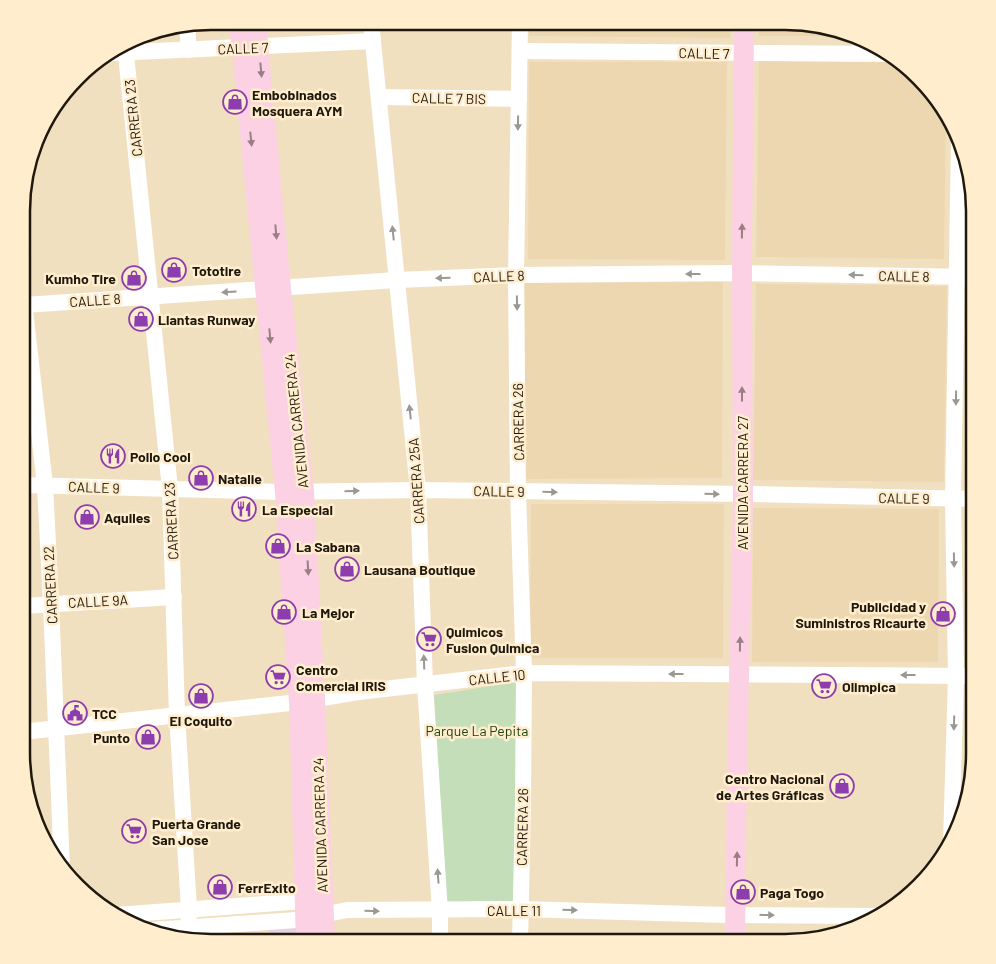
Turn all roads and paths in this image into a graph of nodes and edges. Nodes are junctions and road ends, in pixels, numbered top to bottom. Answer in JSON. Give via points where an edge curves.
{"nodes":[{"id":1,"x":243,"y":30,"type":"edge"},
{"id":2,"x":254,"y":30,"type":"edge"},
{"id":3,"x":372,"y":30,"type":"edge"},
{"id":4,"x":520,"y":30,"type":"edge"},
{"id":5,"x":744,"y":30,"type":"edge"},
{"id":6,"x":188,"y":32,"type":"edge"},
{"id":7,"x":373,"y":41,"type":"junction"},
{"id":8,"x":250,"y":47,"type":"junction"},
{"id":9,"x":129,"y":50,"type":"edge"},
{"id":10,"x":190,"y":50,"type":"junction"},
{"id":11,"x":520,"y":51,"type":"junction"},
{"id":12,"x":121,"y":53,"type":"edge"},
{"id":13,"x":744,"y":53,"type":"junction"},
{"id":14,"x":876,"y":54,"type":"edge"},
{"id":15,"x":379,"y":97,"type":"junction"},
{"id":16,"x":518,"y":100,"type":"junction"},
{"id":17,"x":959,"y":161,"type":"edge"},
{"id":18,"x":742,"y":274,"type":"junction"},
{"id":19,"x":516,"y":275,"type":"junction"},
{"id":20,"x":958,"y":277,"type":"junction"},
{"id":21,"x":966,"y":277,"type":"edge"},
{"id":22,"x":397,"y":280,"type":"junction"},
{"id":23,"x":273,"y":289,"type":"junction"},
{"id":24,"x":152,"y":296,"type":"junction"},
{"id":25,"x":30,"y":304,"type":"edge"},
{"id":26,"x":30,"y":358,"type":"edge"},
{"id":27,"x":30,"y":485,"type":"edge"},
{"id":28,"x":44,"y":485,"type":"junction"},
{"id":29,"x":170,"y":489,"type":"junction"},
{"id":30,"x":418,"y":490,"type":"junction"},
{"id":31,"x":294,"y":492,"type":"junction"},
{"id":32,"x":518,"y":492,"type":"junction"},
{"id":33,"x":743,"y":494,"type":"junction"},
{"id":34,"x":953,"y":499,"type":"junction"},
{"id":35,"x":966,"y":499,"type":"edge"},
{"id":36,"x":174,"y":597,"type":"junction"},
{"id":37,"x":52,"y":604,"type":"junction"},
{"id":38,"x":30,"y":605,"type":"edge"},
{"id":39,"x":524,"y":673,"type":"junction"},
{"id":40,"x":739,"y":674,"type":"junction"},
{"id":41,"x":956,"y":676,"type":"junction"},
{"id":42,"x":966,"y":676,"type":"edge"},
{"id":43,"x":425,"y":685,"type":"junction"},
{"id":44,"x":307,"y":700,"type":"junction"},
{"id":45,"x":177,"y":715,"type":"junction"},
{"id":46,"x":56,"y":729,"type":"junction"},
{"id":47,"x":30,"y":731,"type":"edge"},
{"id":48,"x":952,"y":823,"type":"edge"},
{"id":49,"x":61,"y":856,"type":"edge"},
{"id":50,"x":520,"y":909,"type":"junction"},
{"id":51,"x":189,"y":910,"type":"junction"},
{"id":52,"x":440,"y":911,"type":"junction"},
{"id":53,"x":312,"y":912,"type":"junction"},
{"id":54,"x":129,"y":914,"type":"edge"},
{"id":55,"x":736,"y":915,"type":"junction"},
{"id":56,"x":863,"y":916,"type":"edge"},
{"id":57,"x":188,"y":932,"type":"edge"},
{"id":58,"x":193,"y":933,"type":"edge"},
{"id":59,"x":308,"y":934,"type":"edge"},
{"id":60,"x":322,"y":934,"type":"edge"},
{"id":61,"x":440,"y":934,"type":"edge"},
{"id":62,"x":520,"y":934,"type":"edge"},
{"id":63,"x":735,"y":934,"type":"edge"}],
"edges":[{"from":1,"to":8,"type":"main road","name":"AVENIDA CARRERA 24"},
{"from":2,"to":8,"type":"main road","name":"AVENIDA CARRERA 24"},
{"from":3,"to":7,"type":"street","name":"CARRERA 25A"},
{"from":4,"to":11,"type":"street","name":"CARRERA 26"},
{"from":5,"to":13,"type":"main road","name":"AVENIDA CARRERA 27"},
{"from":6,"to":10,"type":"street"},
{"from":7,"to":8,"type":"street","name":"CALLE 7"},
{"from":7,"to":15,"type":"street","name":"CARRERA 25A"},
{"from":8,"to":10,"type":"street","name":"CALLE 7"},
{"from":8,"to":23,"type":"main road","name":"AVENIDA CARRERA 24","one_way":true},
{"from":9,"to":10,"type":"street","name":"CALLE 7"},
{"from":11,"to":13,"type":"street","name":"CALLE 7"},
{"from":11,"to":16,"type":"street","name":"CARRERA 26"},
{"from":12,"to":24,"type":"street","name":"CARRERA 23"},
{"from":13,"to":14,"type":"street","name":"CALLE 7"},
{"from":18,"to":13,"type":"main road","name":"AVENIDA CARRERA 27","one_way":true},
{"from":15,"to":16,"type":"street","name":"CALLE 7 BIS"},
{"from":22,"to":15,"type":"street","name":"CARRERA 25A","one_way":true},
{"from":16,"to":19,"type":"street","name":"CARRERA 26","one_way":true},
{"from":17,"to":20,"type":"street"},
{"from":18,"to":19,"type":"street","name":"CALLE 8","one_way":true},
{"from":20,"to":18,"type":"street","name":"CALLE 8","one_way":true},
{"from":33,"to":18,"type":"main road","name":"AVENIDA CARRERA 27","one_way":true},
{"from":19,"to":22,"type":"street","name":"CALLE 8","one_way":true},
{"from":19,"to":32,"type":"street","name":"CARRERA 26","one_way":true},
{"from":20,"to":21,"type":"street","name":"CALLE 8"},
{"from":20,"to":34,"type":"street","one_way":true},
{"from":22,"to":23,"type":"street","name":"CALLE 8"},
{"from":30,"to":22,"type":"street","name":"CARRERA 25A","one_way":true},
{"from":23,"to":24,"type":"street","name":"CALLE 8","one_way":true},
{"from":23,"to":31,"type":"main road","name":"AVENIDA CARRERA 24","one_way":true},
{"from":24,"to":25,"type":"street","name":"CALLE 8"},
{"from":24,"to":29,"type":"street","name":"CARRERA 23"},
{"from":26,"to":28,"type":"street","name":"CARRERA 22"},
{"from":27,"to":28,"type":"street","name":"CALLE 9"},
{"from":28,"to":29,"type":"street","name":"CALLE 9"},
{"from":28,"to":37,"type":"street","name":"CARRERA 22"},
{"from":29,"to":31,"type":"street","name":"CALLE 9"},
{"from":29,"to":36,"type":"street","name":"CARRERA 23"},
{"from":31,"to":30,"type":"street","name":"CALLE 9","one_way":true},
{"from":30,"to":32,"type":"street","name":"CALLE 9"},
{"from":43,"to":30,"type":"street","name":"CARRERA 25A","one_way":true},
{"from":31,"to":44,"type":"main road","name":"AVENIDA CARRERA 24","one_way":true},
{"from":32,"to":33,"type":"street","name":"CALLE 9","one_way":true},
{"from":32,"to":39,"type":"street","name":"CARRERA 26"},
{"from":33,"to":34,"type":"street","name":"CALLE 9"},
{"from":40,"to":33,"type":"main road","name":"AVENIDA CARRERA 27","one_way":true},
{"from":34,"to":35,"type":"street","name":"CALLE 9"},
{"from":34,"to":41,"type":"street","one_way":true},
{"from":36,"to":37,"type":"street","name":"CALLE 9A"},
{"from":36,"to":45,"type":"street","name":"CARRERA 23"},
{"from":37,"to":38,"type":"street","name":"CALLE 9A"},
{"from":37,"to":46,"type":"street","name":"CARRERA 22"},
{"from":40,"to":39,"type":"street","name":"CALLE 10","one_way":true},
{"from":39,"to":43,"type":"street","name":"CALLE 10"},
{"from":39,"to":50,"type":"street","name":"CARRERA 26"},
{"from":41,"to":40,"type":"street","name":"CALLE 10","one_way":true},
{"from":55,"to":40,"type":"main road","name":"AVENIDA CARRERA 27","one_way":true},
{"from":41,"to":42,"type":"street","name":"CALLE 10"},
{"from":41,"to":48,"type":"street","one_way":true},
{"from":43,"to":44,"type":"street","name":"CALLE 10"},
{"from":52,"to":43,"type":"street","name":"CARRERA 25A","one_way":true},
{"from":44,"to":45,"type":"street","name":"CALLE 10"},
{"from":44,"to":53,"type":"main road","name":"AVENIDA CARRERA 24"},
{"from":45,"to":46,"type":"street","name":"CALLE 10"},
{"from":45,"to":51,"type":"street","name":"CARRERA 23"},
{"from":46,"to":47,"type":"street","name":"CALLE 10"},
{"from":46,"to":49,"type":"street","name":"CARRERA 22"},
{"from":50,"to":52,"type":"street","name":"CALLE 11"},
{"from":50,"to":55,"type":"street","name":"CALLE 11","one_way":true},
{"from":50,"to":62,"type":"street","name":"CARRERA 26"},
{"from":51,"to":53,"type":"street","name":"CALLE 11"},
{"from":51,"to":54,"type":"street","name":"CALLE 11"},
{"from":51,"to":57,"type":"street","name":"CARRERA 23"},
{"from":53,"to":52,"type":"street","name":"CALLE 11","one_way":true},
{"from":52,"to":61,"type":"street","name":"CARRERA 25A"},
{"from":53,"to":58,"type":"street","name":"CALLE 11"},
{"from":53,"to":59,"type":"main road","name":"AVENIDA CARRERA 24"},
{"from":53,"to":60,"type":"main road","name":"AVENIDA CARRERA 24"},
{"from":55,"to":56,"type":"street","name":"CALLE 11","one_way":true},
{"from":55,"to":63,"type":"main road","name":"AVENIDA CARRERA 27"}]}
